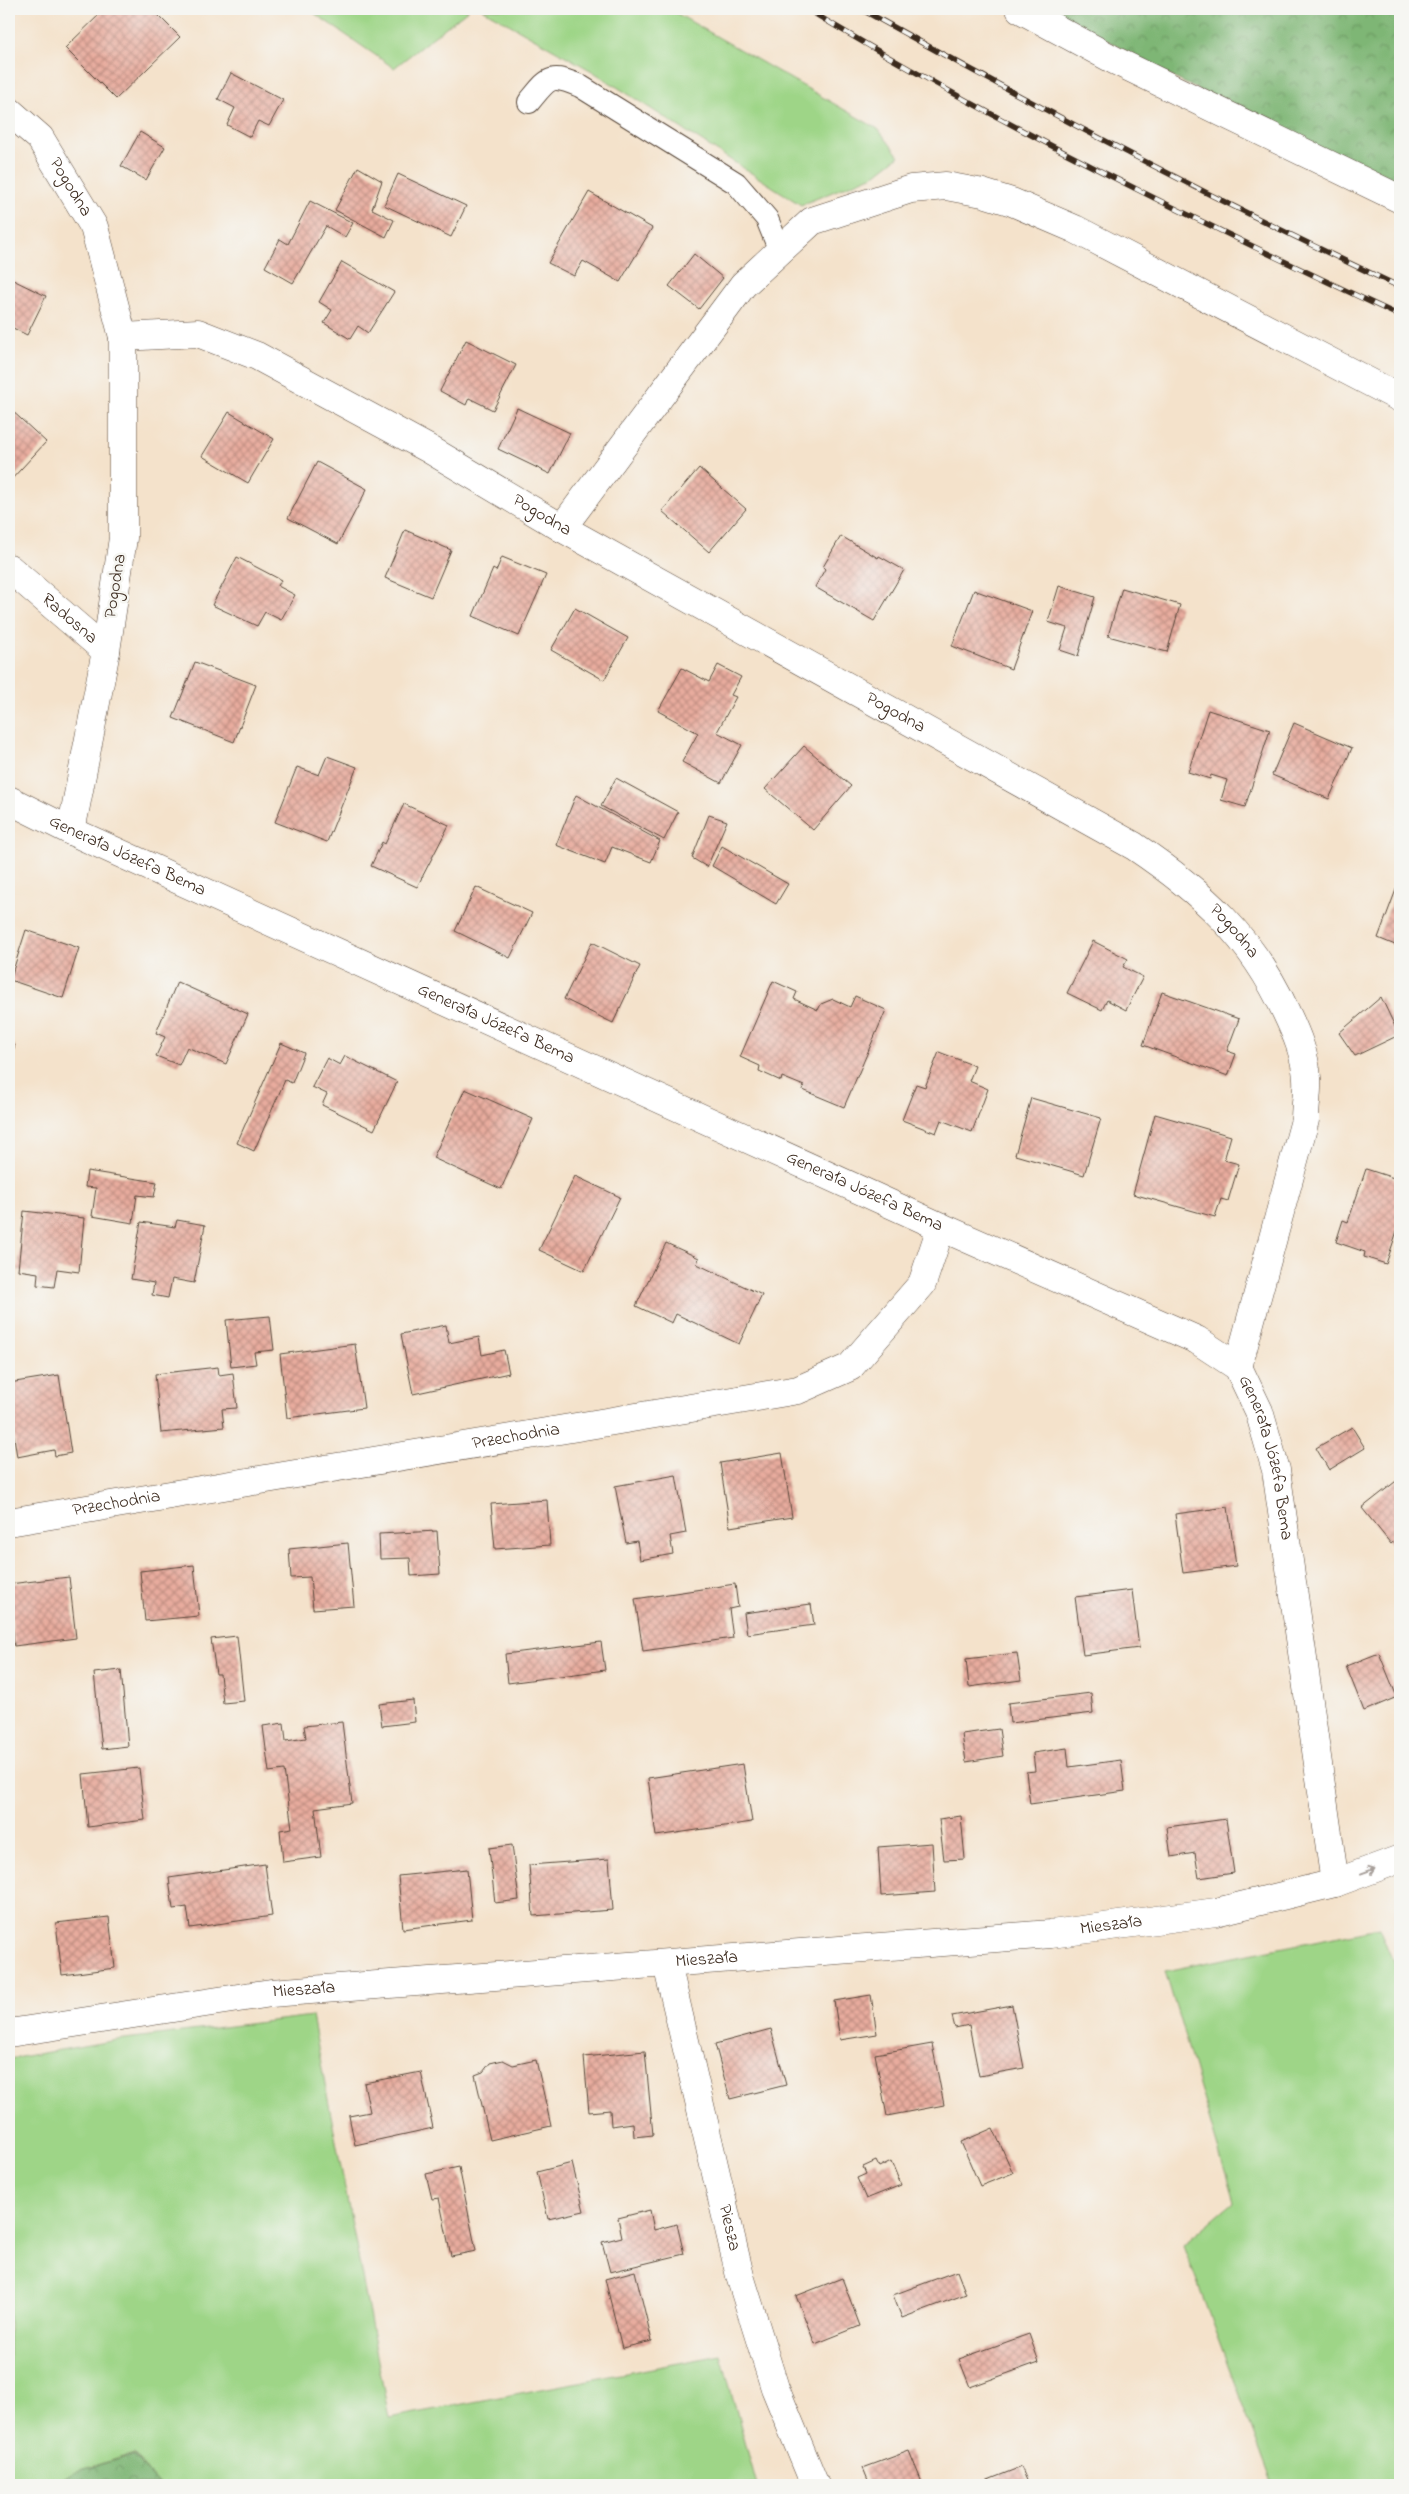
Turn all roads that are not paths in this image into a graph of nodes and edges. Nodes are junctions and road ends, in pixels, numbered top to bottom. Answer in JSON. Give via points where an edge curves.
{"nodes":[{"id":1,"x":1020,"y":9,"type":"edge"},
{"id":2,"x":529,"y":102,"type":"dead end"},
{"id":3,"x":9,"y":111,"type":"edge"},
{"id":4,"x":1400,"y":199,"type":"edge"},
{"id":5,"x":780,"y":251,"type":"junction"},
{"id":6,"x":123,"y":336,"type":"junction"},
{"id":7,"x":1400,"y":398,"type":"edge"},
{"id":8,"x":562,"y":528,"type":"junction"},
{"id":9,"x":9,"y":568,"type":"edge"},
{"id":10,"x":106,"y":651,"type":"junction"},
{"id":11,"x":9,"y":800,"type":"edge"},
{"id":12,"x":71,"y":831,"type":"junction"},
{"id":13,"x":941,"y":1227,"type":"junction"},
{"id":14,"x":1238,"y":1367,"type":"junction"},
{"id":15,"x":9,"y":1522,"type":"edge"},
{"id":16,"x":1400,"y":1859,"type":"edge"},
{"id":17,"x":1335,"y":1883,"type":"junction"},
{"id":18,"x":667,"y":1964,"type":"junction"},
{"id":19,"x":9,"y":2032,"type":"edge"},
{"id":20,"x":815,"y":2485,"type":"edge"}],
"edges":[{"from":1,"to":4,"type":"street","via":[[1116,61]]},
{"from":2,"to":5,"type":"lane","via":[[547,81],[560,78],[580,86],[736,183],[767,219]]},
{"from":3,"to":6,"type":"street","name":"Pogodna","via":[[40,138],[94,227]]},
{"from":5,"to":7,"type":"street","via":[[812,221],[903,192],[946,186],[983,193],[1075,229]]},
{"from":5,"to":8,"type":"street","via":[[743,285]]},
{"from":6,"to":8,"type":"street","name":"Pogodna","via":[[198,332],[258,356],[429,449]]},
{"from":6,"to":10,"type":"street","name":"Pogodna","via":[[123,538]]},
{"from":8,"to":14,"type":"street","name":"Pogodna","via":[[1134,846],[1170,870],[1232,925],[1278,994],[1297,1036],[1307,1078],[1305,1120]]},
{"from":9,"to":10,"type":"street","name":"Radosna"},
{"from":10,"to":12,"type":"street","name":"Pogodna"},
{"from":11,"to":12,"type":"street","name":"Generała Józefa Bema"},
{"from":12,"to":13,"type":"street","name":"Generała Józefa Bema"},
{"from":13,"to":14,"type":"street","name":"Generała Józefa Bema","via":[[1197,1340]]},
{"from":13,"to":15,"type":"street","name":"Przechodnia","via":[[922,1284],[850,1367],[798,1390]]},
{"from":14,"to":17,"type":"street","name":"Generała Józefa Bema","via":[[1259,1410],[1276,1470]]},
{"from":17,"to":16,"type":"street","name":"Mieszała","one_way":true},
{"from":17,"to":18,"type":"street","name":"Mieszała","via":[[1216,1912],[1051,1934]]},
{"from":18,"to":19,"type":"street","name":"Mieszała","via":[[271,1993]]},
{"from":18,"to":20,"type":"street","name":"Piesza","via":[[740,2276],[775,2388]]}]}
